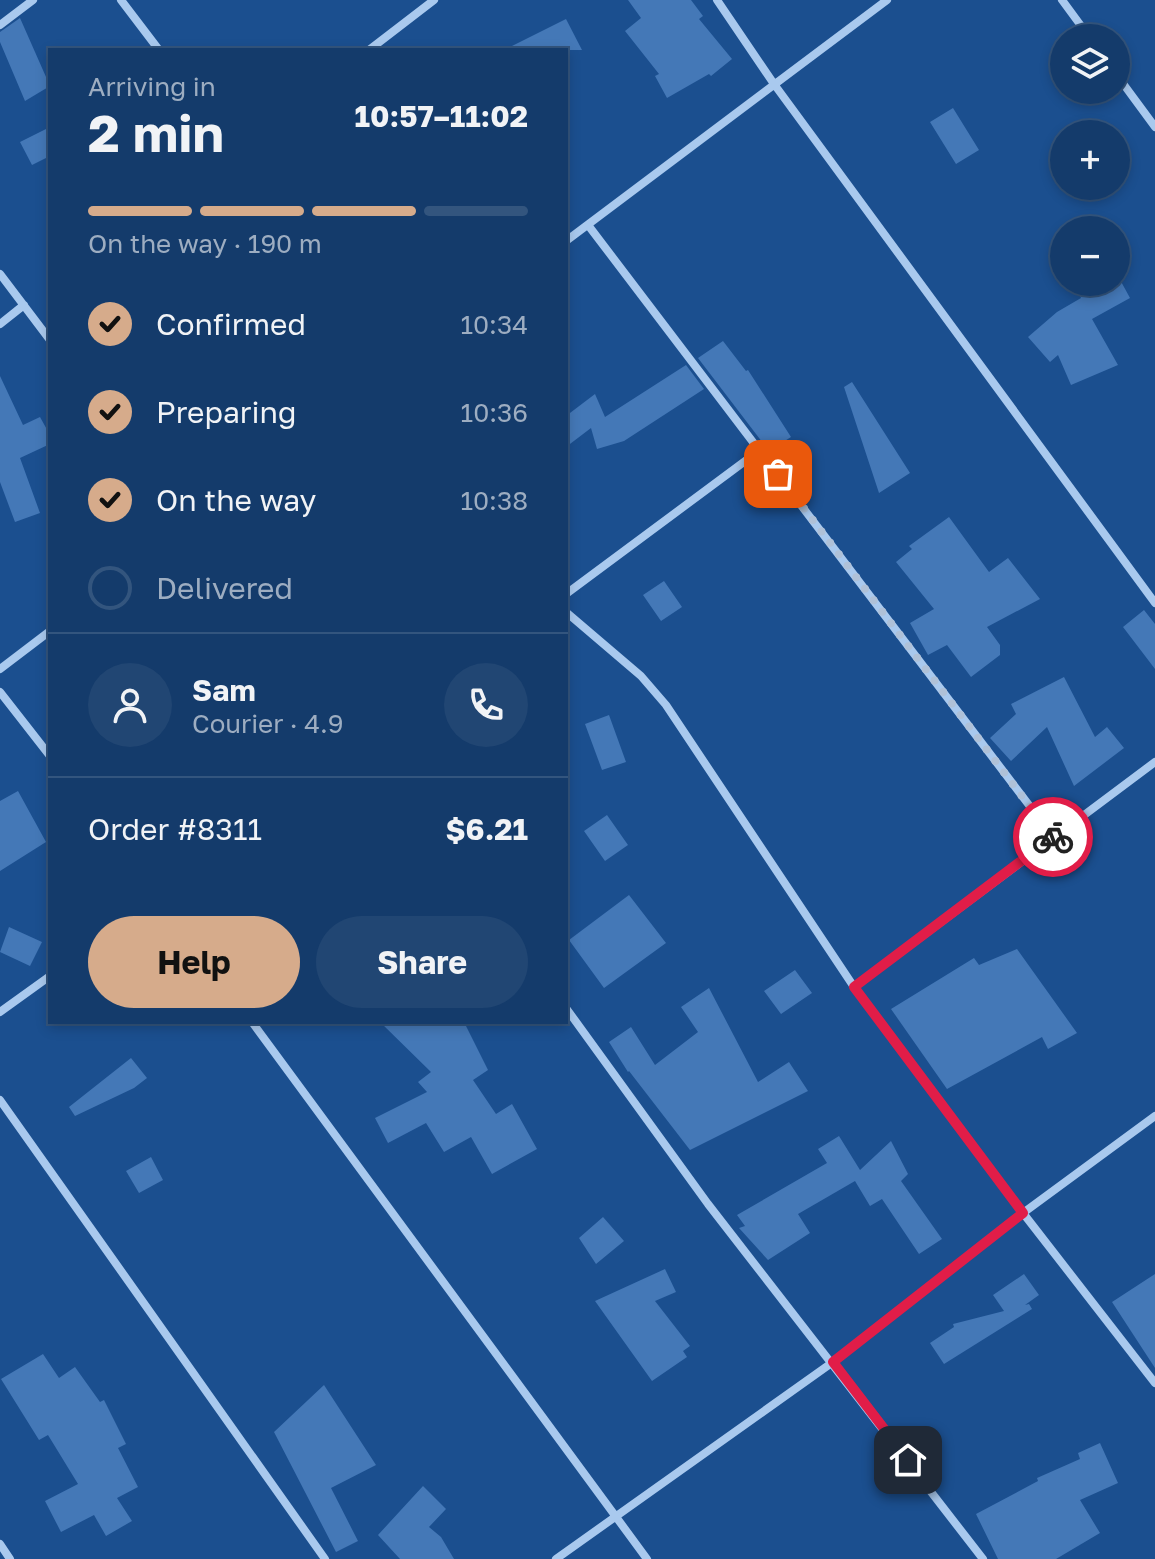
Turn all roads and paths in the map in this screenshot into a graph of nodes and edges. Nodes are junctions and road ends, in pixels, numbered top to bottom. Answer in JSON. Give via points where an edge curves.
{"nodes":[{"id":1,"x":33,"y":0,"type":"edge"},
{"id":2,"x":121,"y":0,"type":"edge"},
{"id":3,"x":434,"y":0,"type":"edge"},
{"id":4,"x":717,"y":0,"type":"edge"},
{"id":5,"x":887,"y":0,"type":"edge"},
{"id":6,"x":1062,"y":0,"type":"edge"},
{"id":7,"x":1080,"y":24,"type":"edge"},
{"id":8,"x":0,"y":25,"type":"edge"},
{"id":9,"x":157,"y":48,"type":"edge"},
{"id":10,"x":372,"y":48,"type":"edge"},
{"id":11,"x":774,"y":84,"type":"junction"},
{"id":12,"x":1130,"y":93,"type":"edge"},
{"id":13,"x":1155,"y":127,"type":"edge"},
{"id":14,"x":588,"y":225,"type":"junction"},
{"id":15,"x":568,"y":240,"type":"edge"},
{"id":16,"x":0,"y":274,"type":"edge"},
{"id":17,"x":24,"y":305,"type":"junction"},
{"id":18,"x":0,"y":324,"type":"edge"},
{"id":19,"x":48,"y":337,"type":"edge"},
{"id":20,"x":760,"y":450,"type":"junction"},
{"id":21,"x":568,"y":593,"type":"edge"},
{"id":22,"x":1155,"y":603,"type":"edge"},
{"id":23,"x":568,"y":614,"type":"edge"},
{"id":24,"x":48,"y":633,"type":"edge"},
{"id":25,"x":0,"y":669,"type":"edge"},
{"id":26,"x":0,"y":692,"type":"edge"},
{"id":27,"x":48,"y":753,"type":"edge"},
{"id":28,"x":1155,"y":762,"type":"edge"},
{"id":29,"x":1054,"y":838,"type":"junction"},
{"id":30,"x":48,"y":977,"type":"edge"},
{"id":31,"x":854,"y":987,"type":"junction"},
{"id":32,"x":568,"y":1011,"type":"edge"},
{"id":33,"x":0,"y":1012,"type":"edge"},
{"id":34,"x":253,"y":1024,"type":"edge"},
{"id":35,"x":0,"y":1100,"type":"edge"},
{"id":36,"x":1155,"y":1116,"type":"edge"},
{"id":37,"x":1023,"y":1213,"type":"junction"},
{"id":38,"x":833,"y":1362,"type":"junction"},
{"id":39,"x":1155,"y":1383,"type":"edge"},
{"id":40,"x":616,"y":1518,"type":"junction"},
{"id":41,"x":0,"y":1544,"type":"edge"},
{"id":42,"x":10,"y":1559,"type":"edge"},
{"id":43,"x":325,"y":1559,"type":"edge"},
{"id":44,"x":556,"y":1559,"type":"edge"},
{"id":45,"x":647,"y":1559,"type":"edge"},
{"id":46,"x":983,"y":1559,"type":"edge"}],
"edges":[{"from":1,"to":8,"type":"street"},
{"from":2,"to":9,"type":"street"},
{"from":3,"to":10,"type":"street"},
{"from":4,"to":11,"type":"street"},
{"from":5,"to":11,"type":"street"},
{"from":6,"to":7,"type":"street"},
{"from":11,"to":14,"type":"street"},
{"from":11,"to":22,"type":"street"},
{"from":12,"to":13,"type":"street"},
{"from":14,"to":15,"type":"street"},
{"from":14,"to":20,"type":"street"},
{"from":16,"to":17,"type":"street"},
{"from":17,"to":18,"type":"street"},
{"from":17,"to":19,"type":"street"},
{"from":20,"to":21,"type":"street"},
{"from":20,"to":29,"type":"street"},
{"from":23,"to":31,"type":"street","via":[[641,676],[666,705]]},
{"from":24,"to":25,"type":"street"},
{"from":26,"to":27,"type":"street"},
{"from":28,"to":29,"type":"street"},
{"from":29,"to":31,"type":"street"},
{"from":30,"to":33,"type":"street"},
{"from":31,"to":37,"type":"street"},
{"from":32,"to":38,"type":"street","via":[[708,1204]]},
{"from":34,"to":40,"type":"street"},
{"from":35,"to":43,"type":"street"},
{"from":36,"to":37,"type":"street"},
{"from":37,"to":38,"type":"street"},
{"from":37,"to":39,"type":"street"},
{"from":38,"to":40,"type":"street"},
{"from":38,"to":46,"type":"street"},
{"from":40,"to":44,"type":"street"},
{"from":40,"to":45,"type":"street"},
{"from":41,"to":42,"type":"street"}]}
